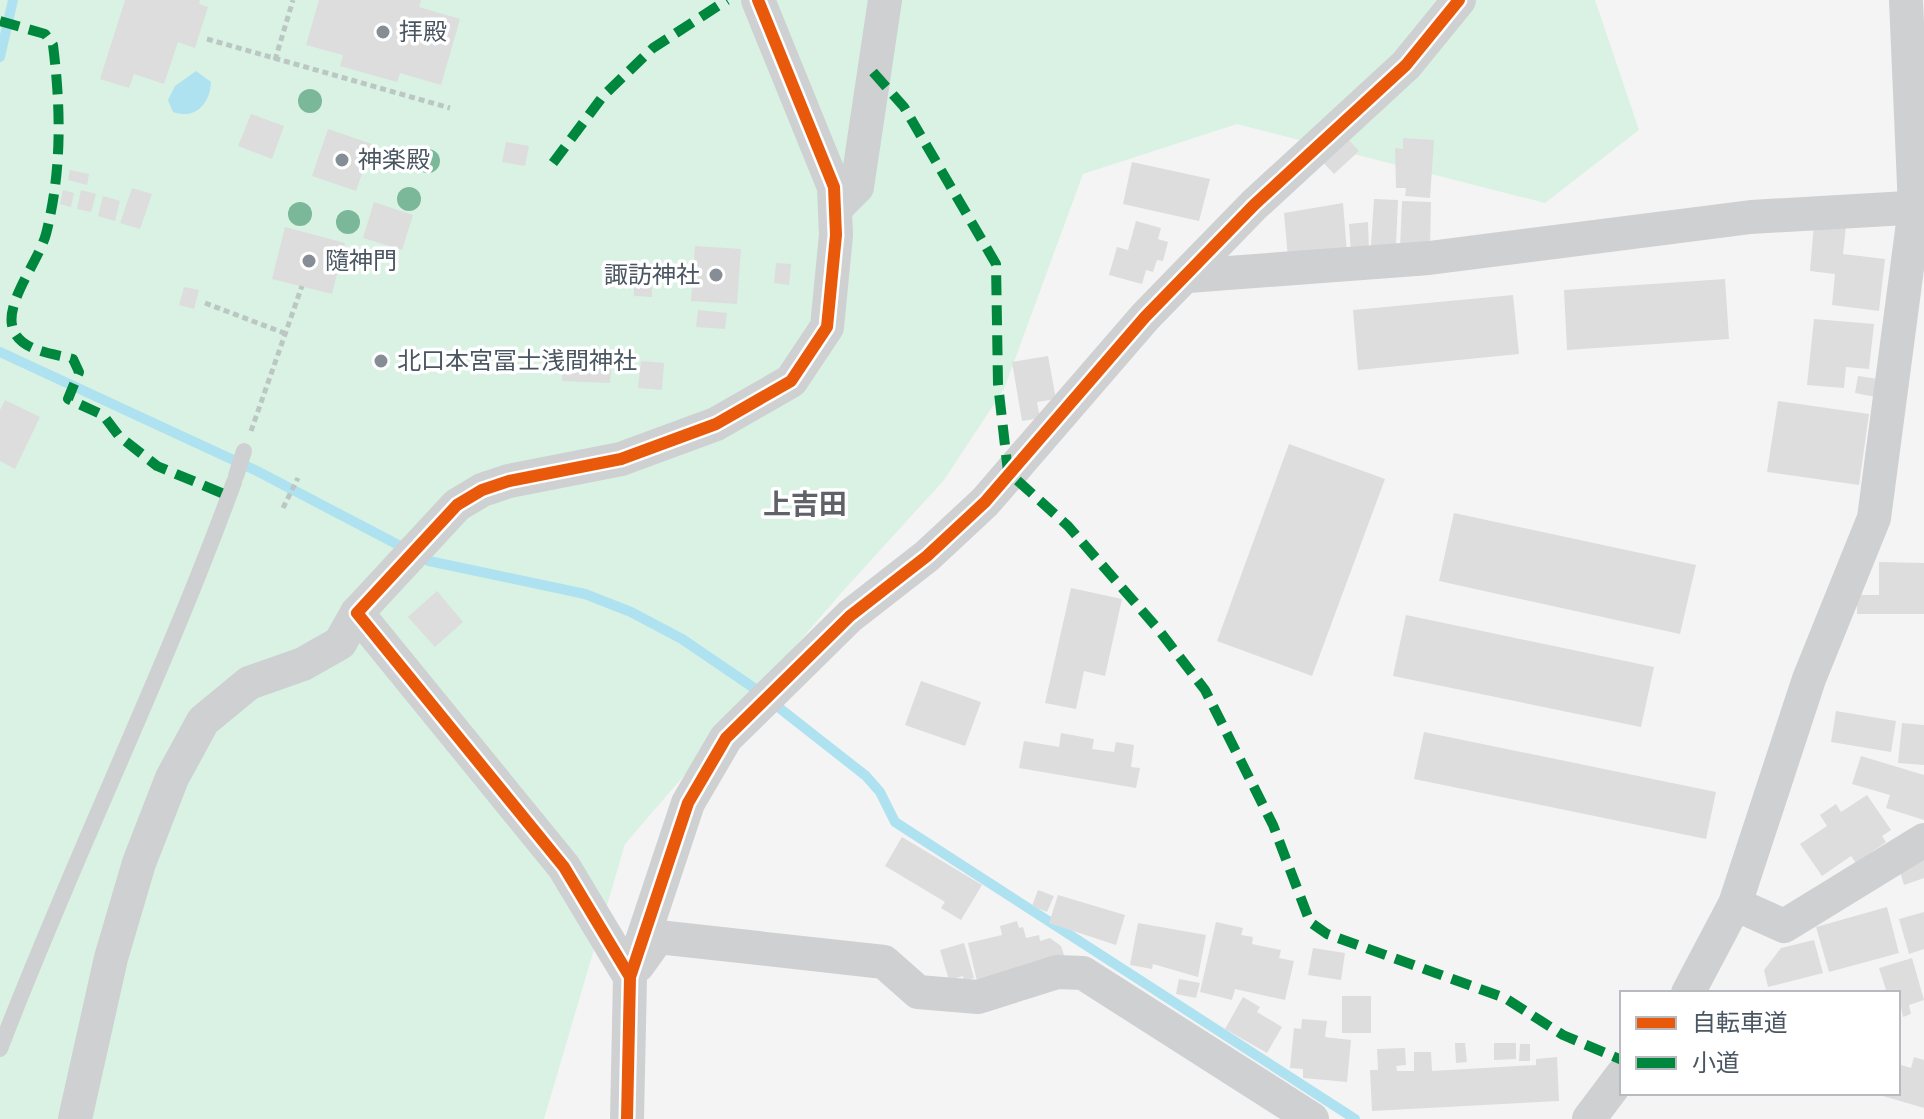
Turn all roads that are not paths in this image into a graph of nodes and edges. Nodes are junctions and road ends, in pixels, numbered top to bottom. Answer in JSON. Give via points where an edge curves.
{"nodes":[{"id":1,"x":758,"y":0,"type":"edge"},
{"id":2,"x":885,"y":0,"type":"edge"},
{"id":3,"x":1459,"y":0,"type":"edge"},
{"id":4,"x":1906,"y":0,"type":"edge"},
{"id":5,"x":836,"y":208,"type":"junction"},
{"id":6,"x":1920,"y":208,"type":"edge"},
{"id":7,"x":1188,"y":276,"type":"junction"},
{"id":8,"x":244,"y":451,"type":"road end"},
{"id":9,"x":357,"y":613,"type":"junction"},
{"id":10,"x":1924,"y":840,"type":"edge"},
{"id":11,"x":1735,"y":904,"type":"junction"},
{"id":12,"x":630,"y":977,"type":"junction"},
{"id":13,"x":1689,"y":991,"type":"edge"},
{"id":14,"x":0,"y":1049,"type":"edge"},
{"id":15,"x":1620,"y":1078,"type":"edge"},
{"id":16,"x":75,"y":1119,"type":"edge"},
{"id":17,"x":627,"y":1119,"type":"edge"},
{"id":18,"x":1312,"y":1119,"type":"edge"},
{"id":19,"x":1589,"y":1119,"type":"edge"}],
"edges":[{"from":1,"to":5,"type":"street","via":[[834,187]]},
{"from":2,"to":5,"type":"street","via":[[857,187]]},
{"from":3,"to":7,"type":"street","via":[[1406,65],[1254,205]]},
{"from":4,"to":6,"type":"street"},
{"from":5,"to":9,"type":"street","via":[[827,327],[791,381],[716,424],[621,459],[482,490],[457,505]]},
{"from":6,"to":7,"type":"street","via":[[1751,217],[1429,258]]},
{"from":6,"to":11,"type":"street","via":[[1874,518],[1809,679]]},
{"from":7,"to":12,"type":"street","via":[[1145,317],[985,502],[850,616],[726,738],[688,803]]},
{"from":8,"to":14,"type":"lane","via":[[211,548]]},
{"from":9,"to":12,"type":"street","via":[[564,867]]},
{"from":9,"to":16,"type":"street","via":[[340,643],[303,664],[249,683],[203,721],[190,744],[139,863],[111,958]]},
{"from":10,"to":11,"type":"street","via":[[1784,926]]},
{"from":11,"to":13,"type":"street"},
{"from":12,"to":17,"type":"street"},
{"from":12,"to":18,"type":"street","via":[[658,937],[884,962],[918,992],[963,996],[978,997],[1057,972],[1083,973]]},
{"from":15,"to":19,"type":"street"}]}
